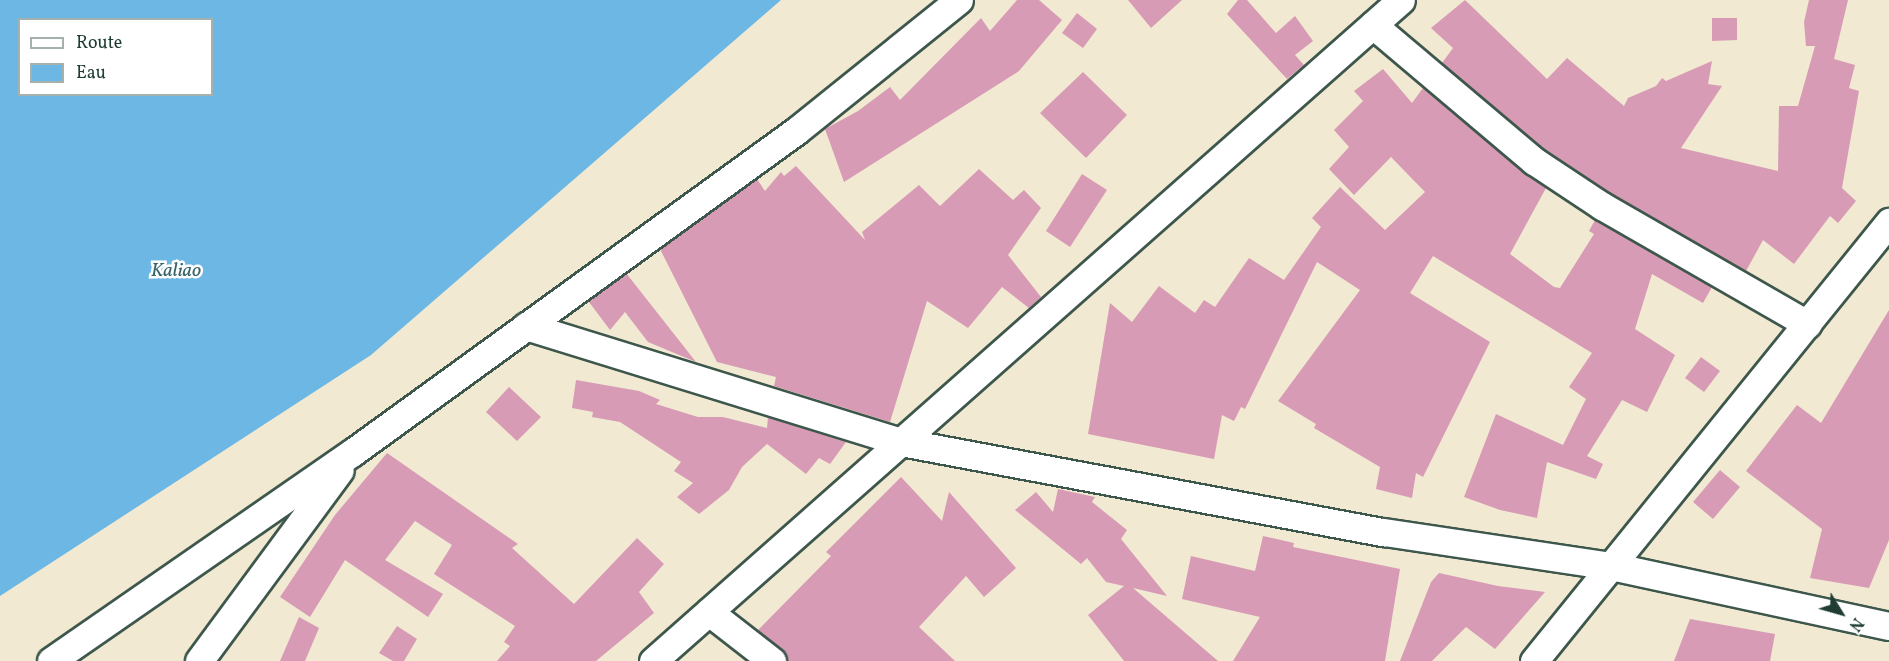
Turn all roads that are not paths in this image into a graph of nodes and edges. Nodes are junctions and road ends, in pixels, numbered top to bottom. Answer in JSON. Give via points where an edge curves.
{"nodes":[{"id":1,"x":959,"y":0,"type":"edge"},
{"id":2,"x":1401,"y":0,"type":"edge"},
{"id":3,"x":1373,"y":25,"type":"junction"},
{"id":4,"x":1889,"y":222,"type":"edge"},
{"id":5,"x":1807,"y":324,"type":"junction"},
{"id":6,"x":526,"y":326,"type":"junction"},
{"id":7,"x":901,"y":442,"type":"junction"},
{"id":8,"x":353,"y":452,"type":"junction"},
{"id":9,"x":1611,"y":566,"type":"junction"},
{"id":10,"x":710,"y":612,"type":"junction"},
{"id":11,"x":1889,"y":626,"type":"edge"},
{"id":12,"x":51,"y":661,"type":"edge"},
{"id":13,"x":199,"y":661,"type":"edge"},
{"id":14,"x":653,"y":661,"type":"edge"},
{"id":15,"x":772,"y":661,"type":"edge"},
{"id":16,"x":1534,"y":661,"type":"edge"}],
"edges":[{"from":1,"to":6,"type":"street","via":[[796,131]]},
{"from":2,"to":3,"type":"street"},
{"from":3,"to":5,"type":"street","via":[[1534,161],[1602,206]]},
{"from":3,"to":7,"type":"street"},
{"from":4,"to":5,"type":"street"},
{"from":5,"to":9,"type":"street"},
{"from":6,"to":7,"type":"street"},
{"from":6,"to":8,"type":"street"},
{"from":7,"to":9,"type":"street","via":[[1384,532]]},
{"from":7,"to":10,"type":"street"},
{"from":8,"to":12,"type":"street"},
{"from":8,"to":13,"type":"street"},
{"from":9,"to":11,"type":"street"},
{"from":9,"to":16,"type":"street"},
{"from":10,"to":14,"type":"street"},
{"from":10,"to":15,"type":"street"}]}
